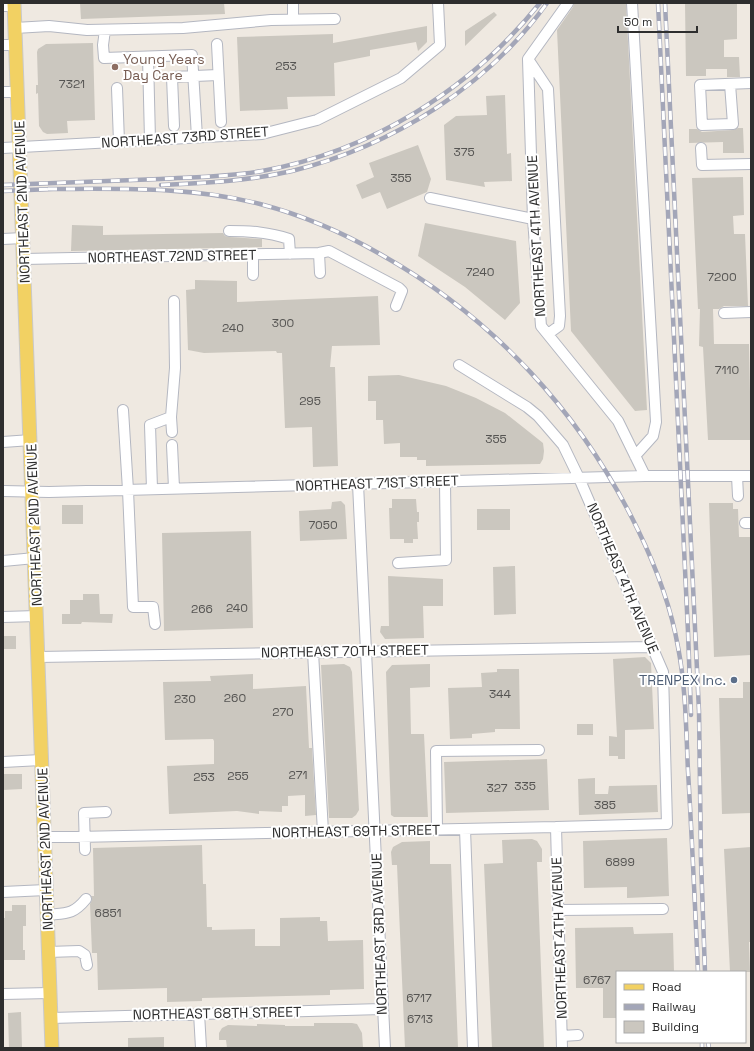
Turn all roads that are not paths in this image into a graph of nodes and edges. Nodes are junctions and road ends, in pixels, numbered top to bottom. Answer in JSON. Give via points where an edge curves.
{"nodes":[{"id":1,"x":438,"y":3,"type":"edge"},
{"id":2,"x":568,"y":3,"type":"edge"},
{"id":3,"x":632,"y":3,"type":"edge"},
{"id":4,"x":11,"y":5,"type":"edge"},
{"id":5,"x":293,"y":6,"type":"edge"},
{"id":6,"x":335,"y":19,"type":"dead end"},
{"id":7,"x":293,"y":20,"type":"junction"},
{"id":8,"x":15,"y":28,"type":"junction"},
{"id":9,"x":105,"y":30,"type":"junction"},
{"id":10,"x":217,"y":44,"type":"dead end"},
{"id":11,"x":10,"y":45,"type":"edge"},
{"id":12,"x":148,"y":57,"type":"junction"},
{"id":13,"x":528,"y":60,"type":"junction"},
{"id":14,"x":218,"y":75,"type":"junction"},
{"id":15,"x":194,"y":76,"type":"junction"},
{"id":16,"x":751,"y":83,"type":"edge"},
{"id":17,"x":730,"y":84,"type":"junction"},
{"id":18,"x":117,"y":88,"type":"dead end"},
{"id":19,"x":3,"y":92,"type":"edge"},
{"id":20,"x":18,"y":92,"type":"junction"},
{"id":21,"x":221,"y":122,"type":"dead end"},
{"id":22,"x":174,"y":126,"type":"dead end"},
{"id":23,"x":197,"y":138,"type":"junction"},
{"id":24,"x":150,"y":140,"type":"junction"},
{"id":25,"x":119,"y":142,"type":"junction"},
{"id":26,"x":3,"y":148,"type":"edge"},
{"id":27,"x":20,"y":148,"type":"junction"},
{"id":28,"x":701,"y":148,"type":"dead end"},
{"id":29,"x":751,"y":164,"type":"edge"},
{"id":30,"x":430,"y":198,"type":"dead end"},
{"id":31,"x":533,"y":219,"type":"junction"},
{"id":32,"x":229,"y":231,"type":"dead end"},
{"id":33,"x":23,"y":238,"type":"junction"},
{"id":34,"x":3,"y":239,"type":"edge"},
{"id":35,"x":319,"y":253,"type":"junction"},
{"id":36,"x":253,"y":254,"type":"junction"},
{"id":37,"x":290,"y":254,"type":"junction"},
{"id":38,"x":24,"y":259,"type":"junction"},
{"id":39,"x":320,"y":273,"type":"dead end"},
{"id":40,"x":253,"y":274,"type":"dead end"},
{"id":41,"x":174,"y":301,"type":"dead end"},
{"id":42,"x":396,"y":306,"type":"dead end"},
{"id":43,"x":751,"y":312,"type":"edge"},
{"id":44,"x":724,"y":313,"type":"dead end"},
{"id":45,"x":548,"y":334,"type":"junction"},
{"id":46,"x":460,"y":364,"type":"dead end"},
{"id":47,"x":123,"y":410,"type":"dead end"},
{"id":48,"x":172,"y":418,"type":"junction"},
{"id":49,"x":172,"y":432,"type":"dead end"},
{"id":50,"x":31,"y":440,"type":"junction"},
{"id":51,"x":3,"y":442,"type":"edge"},
{"id":52,"x":172,"y":445,"type":"dead end"},
{"id":53,"x":635,"y":456,"type":"junction"},
{"id":54,"x":645,"y":476,"type":"junction"},
{"id":55,"x":737,"y":476,"type":"junction"},
{"id":56,"x":751,"y":476,"type":"edge"},
{"id":57,"x":579,"y":478,"type":"junction"},
{"id":58,"x":445,"y":482,"type":"junction"},
{"id":59,"x":358,"y":484,"type":"junction"},
{"id":60,"x":174,"y":488,"type":"junction"},
{"id":61,"x":152,"y":489,"type":"junction"},
{"id":62,"x":128,"y":490,"type":"junction"},
{"id":63,"x":3,"y":491,"type":"edge"},
{"id":64,"x":32,"y":491,"type":"junction"},
{"id":65,"x":738,"y":496,"type":"dead end"},
{"id":66,"x":35,"y":558,"type":"junction"},
{"id":67,"x":3,"y":562,"type":"edge"},
{"id":68,"x":398,"y":562,"type":"dead end"},
{"id":69,"x":37,"y":616,"type":"junction"},
{"id":70,"x":3,"y":617,"type":"edge"},
{"id":71,"x":155,"y":624,"type":"dead end"},
{"id":72,"x":653,"y":647,"type":"junction"},
{"id":73,"x":366,"y":651,"type":"junction"},
{"id":74,"x":313,"y":652,"type":"junction"},
{"id":75,"x":38,"y":657,"type":"junction"},
{"id":76,"x":539,"y":750,"type":"dead end"},
{"id":77,"x":41,"y":760,"type":"junction"},
{"id":78,"x":3,"y":762,"type":"edge"},
{"id":79,"x":106,"y":812,"type":"dead end"},
{"id":80,"x":666,"y":824,"type":"joint"},
{"id":81,"x":556,"y":827,"type":"junction"},
{"id":82,"x":437,"y":829,"type":"junction"},
{"id":83,"x":465,"y":829,"type":"junction"},
{"id":84,"x":375,"y":830,"type":"junction"},
{"id":85,"x":323,"y":832,"type":"junction"},
{"id":86,"x":45,"y":837,"type":"junction"},
{"id":87,"x":85,"y":837,"type":"junction"},
{"id":88,"x":85,"y":850,"type":"dead end"},
{"id":89,"x":46,"y":890,"type":"junction"},
{"id":90,"x":3,"y":892,"type":"edge"},
{"id":91,"x":86,"y":899,"type":"dead end"},
{"id":92,"x":663,"y":909,"type":"dead end"},
{"id":93,"x":559,"y":910,"type":"junction"},
{"id":94,"x":47,"y":915,"type":"junction"},
{"id":95,"x":48,"y":952,"type":"junction"},
{"id":96,"x":87,"y":965,"type":"dead end"},
{"id":97,"x":50,"y":993,"type":"junction"},
{"id":98,"x":3,"y":994,"type":"edge"},
{"id":99,"x":382,"y":1010,"type":"junction"},
{"id":100,"x":199,"y":1013,"type":"junction"},
{"id":101,"x":51,"y":1018,"type":"junction"},
{"id":102,"x":578,"y":1035,"type":"dead end"},
{"id":103,"x":562,"y":1036,"type":"junction"},
{"id":104,"x":52,"y":1048,"type":"edge"},
{"id":105,"x":200,"y":1048,"type":"edge"},
{"id":106,"x":385,"y":1048,"type":"edge"},
{"id":107,"x":473,"y":1048,"type":"edge"},
{"id":108,"x":562,"y":1048,"type":"edge"}],
"edges":[{"from":1,"to":23,"type":"street","name":"NORTHEAST 73RD STREET","via":[[440,45],[401,78],[317,120],[262,134]]},
{"from":2,"to":13,"type":"street"},
{"from":3,"to":53,"type":"street","via":[[656,422],[652,436]]},
{"from":4,"to":8,"type":"main road","name":"NORTHEAST 2ND AVENUE"},
{"from":5,"to":7,"type":"street"},
{"from":6,"to":7,"type":"street"},
{"from":7,"to":9,"type":"street","via":[[183,28]]},
{"from":8,"to":9,"type":"street","via":[[49,26]]},
{"from":8,"to":11,"type":"main road","name":"NORTHEAST 2ND AVENUE"},
{"from":9,"to":12,"type":"street","via":[[104,58]]},
{"from":10,"to":14,"type":"street"},
{"from":11,"to":20,"type":"main road","name":"NORTHEAST 2ND AVENUE"},
{"from":12,"to":15,"type":"street","via":[[192,56]]},
{"from":12,"to":24,"type":"street"},
{"from":13,"to":31,"type":"street","name":"NORTHEAST 4TH AVENUE"},
{"from":13,"to":45,"type":"street","via":[[548,89],[560,316],[559,326]]},
{"from":14,"to":15,"type":"street"},
{"from":14,"to":21,"type":"street"},
{"from":15,"to":22,"type":"street","via":[[172,77]]},
{"from":15,"to":23,"type":"street"},
{"from":16,"to":17,"type":"street"},
{"from":17,"to":17,"type":"street","via":[[700,85],[702,126],[733,124]]},
{"from":18,"to":25,"type":"street"},
{"from":19,"to":20,"type":"street"},
{"from":20,"to":27,"type":"main road","name":"NORTHEAST 2ND AVENUE"},
{"from":23,"to":24,"type":"street","name":"NORTHEAST 73RD STREET"},
{"from":24,"to":25,"type":"street","name":"NORTHEAST 73RD STREET"},
{"from":25,"to":27,"type":"street","name":"NORTHEAST 73RD STREET"},
{"from":26,"to":27,"type":"street","name":"NORTHEAST 73RD STREET"},
{"from":27,"to":33,"type":"main road","name":"NORTHEAST 2ND AVENUE"},
{"from":28,"to":29,"type":"street","via":[[702,165]]},
{"from":30,"to":31,"type":"street"},
{"from":31,"to":45,"type":"street","name":"NORTHEAST 4TH AVENUE","via":[[541,326]]},
{"from":32,"to":37,"type":"street","via":[[252,231],[289,239]]},
{"from":33,"to":34,"type":"street"},
{"from":33,"to":38,"type":"main road","name":"NORTHEAST 2ND AVENUE"},
{"from":35,"to":37,"type":"street","name":"NORTHEAST 72ND STREET"},
{"from":35,"to":39,"type":"street"},
{"from":35,"to":42,"type":"street","name":"NORTHEAST 72ND STREET","via":[[330,251],[399,288],[402,291]]},
{"from":36,"to":37,"type":"street","name":"NORTHEAST 72ND STREET"},
{"from":36,"to":38,"type":"street","name":"NORTHEAST 72ND STREET","via":[[56,254]]},
{"from":36,"to":40,"type":"street"},
{"from":38,"to":50,"type":"main road","name":"NORTHEAST 2ND AVENUE"},
{"from":41,"to":48,"type":"street","via":[[175,368]]},
{"from":43,"to":44,"type":"street"},
{"from":45,"to":53,"type":"street","name":"NORTHEAST 4TH AVENUE","via":[[618,421]]},
{"from":46,"to":57,"type":"street","name":"NORTHEAST 4TH AVENUE","via":[[538,416],[563,446]]},
{"from":47,"to":62,"type":"street"},
{"from":48,"to":49,"type":"street"},
{"from":48,"to":61,"type":"street","via":[[150,426]]},
{"from":50,"to":51,"type":"street"},
{"from":50,"to":64,"type":"main road","name":"NORTHEAST 2ND AVENUE"},
{"from":52,"to":60,"type":"street"},
{"from":53,"to":54,"type":"street","name":"NORTHEAST 4TH AVENUE"},
{"from":54,"to":55,"type":"street","name":"NORTHEAST 71ST STREET"},
{"from":54,"to":57,"type":"street","name":"NORTHEAST 71ST STREET"},
{"from":55,"to":56,"type":"street","name":"NORTHEAST 71ST STREET"},
{"from":55,"to":65,"type":"street"},
{"from":57,"to":58,"type":"street","name":"NORTHEAST 71ST STREET"},
{"from":57,"to":72,"type":"street","name":"NORTHEAST 4TH AVENUE"},
{"from":58,"to":59,"type":"street","name":"NORTHEAST 71ST STREET"},
{"from":58,"to":68,"type":"street","via":[[446,560]]},
{"from":59,"to":60,"type":"street","name":"NORTHEAST 71ST STREET"},
{"from":59,"to":73,"type":"street","name":"NORTHEAST 3RD AVENUE"},
{"from":60,"to":61,"type":"street","name":"NORTHEAST 71ST STREET"},
{"from":61,"to":62,"type":"street","name":"NORTHEAST 71ST STREET"},
{"from":62,"to":64,"type":"street","name":"NORTHEAST 71ST STREET"},
{"from":62,"to":71,"type":"street","via":[[133,607],[153,607]]},
{"from":63,"to":64,"type":"street","name":"NORTHEAST 71ST STREET"},
{"from":64,"to":66,"type":"main road","name":"NORTHEAST 2ND AVENUE"},
{"from":66,"to":67,"type":"street"},
{"from":66,"to":69,"type":"main road","name":"NORTHEAST 2ND AVENUE"},
{"from":69,"to":70,"type":"street"},
{"from":69,"to":75,"type":"main road","name":"NORTHEAST 2ND AVENUE"},
{"from":72,"to":73,"type":"street","name":"NORTHEAST 70TH STREET"},
{"from":72,"to":80,"type":"street","name":"NORTHEAST 4TH AVENUE","via":[[663,672]]},
{"from":73,"to":74,"type":"street","name":"NORTHEAST 70TH STREET"},
{"from":73,"to":84,"type":"street","name":"NORTHEAST 3RD AVENUE"},
{"from":74,"to":75,"type":"street","name":"NORTHEAST 70TH STREET"},
{"from":74,"to":85,"type":"street"},
{"from":75,"to":77,"type":"main road","name":"NORTHEAST 2ND AVENUE"},
{"from":76,"to":82,"type":"street","via":[[436,751]]},
{"from":77,"to":78,"type":"street"},
{"from":77,"to":86,"type":"main road","name":"NORTHEAST 2ND AVENUE"},
{"from":79,"to":87,"type":"street","via":[[84,813]]},
{"from":80,"to":81,"type":"street","name":"NORTHEAST 69TH STREET"},
{"from":81,"to":83,"type":"street","name":"NORTHEAST 69TH STREET"},
{"from":81,"to":93,"type":"street","name":"NORTHEAST 4TH AVENUE"},
{"from":82,"to":83,"type":"street","name":"NORTHEAST 69TH STREET"},
{"from":82,"to":84,"type":"street","name":"NORTHEAST 69TH STREET"},
{"from":83,"to":107,"type":"street"},
{"from":84,"to":85,"type":"street","name":"NORTHEAST 69TH STREET"},
{"from":84,"to":99,"type":"street","name":"NORTHEAST 3RD AVENUE"},
{"from":85,"to":87,"type":"street","name":"NORTHEAST 69TH STREET"},
{"from":86,"to":87,"type":"street","name":"NORTHEAST 69TH STREET"},
{"from":86,"to":89,"type":"main road","name":"NORTHEAST 2ND AVENUE"},
{"from":87,"to":88,"type":"street"},
{"from":89,"to":90,"type":"street"},
{"from":89,"to":94,"type":"main road","name":"NORTHEAST 2ND AVENUE"},
{"from":91,"to":94,"type":"street","via":[[78,909],[70,913]]},
{"from":92,"to":93,"type":"street"},
{"from":93,"to":103,"type":"street","name":"NORTHEAST 4TH AVENUE"},
{"from":94,"to":95,"type":"main road","name":"NORTHEAST 2ND AVENUE"},
{"from":95,"to":96,"type":"street","via":[[79,951],[85,955]]},
{"from":95,"to":97,"type":"main road","name":"NORTHEAST 2ND AVENUE"},
{"from":97,"to":98,"type":"street"},
{"from":97,"to":101,"type":"main road","name":"NORTHEAST 2ND AVENUE"},
{"from":99,"to":100,"type":"street","name":"NORTHEAST 68TH STREET"},
{"from":99,"to":106,"type":"street","name":"NORTHEAST 3RD AVENUE"},
{"from":100,"to":101,"type":"street","name":"NORTHEAST 68TH STREET"},
{"from":100,"to":105,"type":"street"},
{"from":101,"to":104,"type":"main road","name":"NORTHEAST 2ND AVENUE"},
{"from":102,"to":103,"type":"street"},
{"from":103,"to":108,"type":"street","name":"NORTHEAST 4TH AVENUE"}]}
